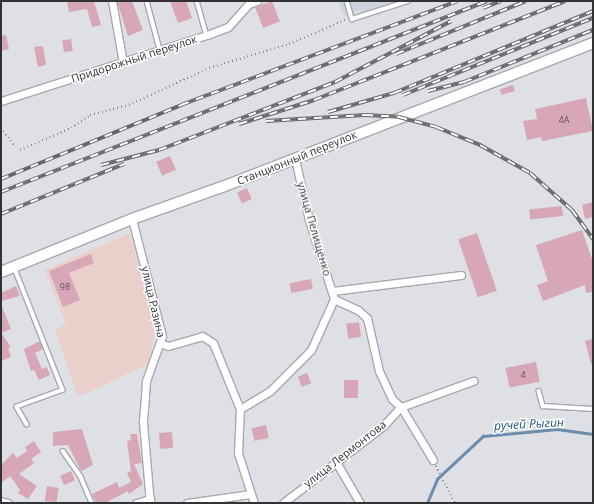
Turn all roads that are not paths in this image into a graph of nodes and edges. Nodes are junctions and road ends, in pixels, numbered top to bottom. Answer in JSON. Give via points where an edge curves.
{"nodes":[{"id":1,"x":112,"y":1,"type":"edge"},
{"id":2,"x":146,"y":1,"type":"edge"},
{"id":3,"x":197,"y":1,"type":"edge"},
{"id":4,"x":257,"y":1,"type":"edge"},
{"id":5,"x":347,"y":1,"type":"edge"},
{"id":6,"x":408,"y":1,"type":"edge"},
{"id":7,"x":249,"y":2,"type":"edge"},
{"id":8,"x":207,"y":36,"type":"junction"},
{"id":9,"x":593,"y":43,"type":"edge"},
{"id":10,"x":160,"y":50,"type":"junction"},
{"id":11,"x":123,"y":63,"type":"junction"},
{"id":12,"x":1,"y":99,"type":"edge"},
{"id":13,"x":295,"y":159,"type":"junction"},
{"id":14,"x":132,"y":219,"type":"junction"},
{"id":15,"x":14,"y":268,"type":"junction"},
{"id":16,"x":1,"y":272,"type":"edge"},
{"id":17,"x":461,"y":275,"type":"dead end"},
{"id":18,"x":332,"y":290,"type":"junction"},
{"id":19,"x":334,"y":299,"type":"junction"},
{"id":20,"x":162,"y":344,"type":"junction"},
{"id":21,"x":473,"y":381,"type":"dead end"},
{"id":22,"x":539,"y":391,"type":"dead end"},
{"id":23,"x":400,"y":407,"type":"junction"},
{"id":24,"x":240,"y":409,"type":"junction"},
{"id":25,"x":593,"y":409,"type":"edge"},
{"id":26,"x":27,"y":424,"type":"dead end"},
{"id":27,"x":63,"y":451,"type":"dead end"},
{"id":28,"x":433,"y":460,"type":"road end"},
{"id":29,"x":336,"y":462,"type":"junction"},
{"id":30,"x":250,"y":494,"type":"junction"},
{"id":31,"x":1,"y":501,"type":"edge"},
{"id":32,"x":150,"y":501,"type":"edge"},
{"id":33,"x":8,"y":503,"type":"edge"},
{"id":34,"x":92,"y":503,"type":"edge"},
{"id":35,"x":136,"y":503,"type":"edge"},
{"id":36,"x":187,"y":503,"type":"edge"},
{"id":37,"x":254,"y":503,"type":"edge"},
{"id":38,"x":283,"y":503,"type":"edge"},
{"id":39,"x":360,"y":503,"type":"edge"}],
"edges":[{"from":1,"to":11,"type":"street"},
{"from":2,"to":10,"type":"lane"},
{"from":3,"to":8,"type":"lane"},
{"from":4,"to":7,"type":"street","name":"Придорожный переулок"},
{"from":5,"to":6,"type":"lane","via":[[351,17],[364,17]]},
{"from":7,"to":8,"type":"street","name":"Придорожный переулок","via":[[228,27]]},
{"from":8,"to":10,"type":"street","name":"Придорожный переулок"},
{"from":9,"to":13,"type":"main road","name":"Станционный переулок"},
{"from":10,"to":11,"type":"street","name":"Придорожный переулок"},
{"from":11,"to":12,"type":"street","name":"Придорожный переулок"},
{"from":13,"to":14,"type":"main road","name":"Станционный переулок"},
{"from":13,"to":18,"type":"street","name":"улица Пелищенко","via":[[309,220]]},
{"from":14,"to":15,"type":"main road","name":"Станционный переулок"},
{"from":14,"to":20,"type":"street","name":"улица Разина"},
{"from":15,"to":16,"type":"main road","name":"Станционный переулок"},
{"from":15,"to":26,"type":"lane","via":[[63,390],[17,407]]},
{"from":17,"to":18,"type":"street"},
{"from":18,"to":19,"type":"street","name":"улица Пелищенко"},
{"from":19,"to":23,"type":"street","via":[[358,310],[366,318],[378,371],[392,399]]},
{"from":19,"to":24,"type":"street","via":[[311,350],[270,391]]},
{"from":20,"to":24,"type":"street","via":[[168,346],[202,336],[209,338]]},
{"from":20,"to":32,"type":"street","name":"улица Разина","via":[[146,381],[144,397],[143,422]]},
{"from":21,"to":23,"type":"street","name":"улица Лермонтова"},
{"from":22,"to":25,"type":"lane","via":[[543,406]]},
{"from":23,"to":28,"type":"street"},
{"from":23,"to":29,"type":"street","name":"улица Лермонтова","via":[[383,426]]},
{"from":24,"to":30,"type":"street","via":[[238,453]]},
{"from":27,"to":34,"type":"lane","via":[[80,477]]},
{"from":29,"to":38,"type":"street","name":"улица Лермонтова"},
{"from":29,"to":39,"type":"street"},
{"from":30,"to":36,"type":"street"},
{"from":30,"to":37,"type":"street"},
{"from":31,"to":33,"type":"street"},
{"from":32,"to":35,"type":"street"}]}
